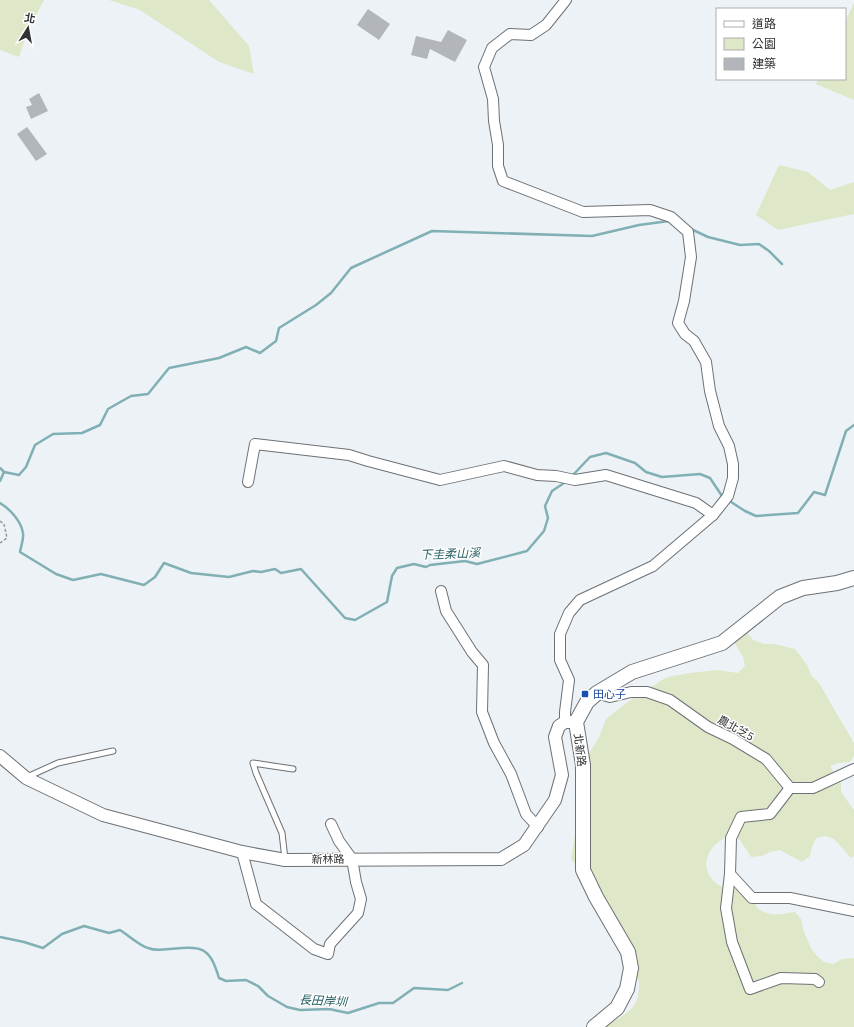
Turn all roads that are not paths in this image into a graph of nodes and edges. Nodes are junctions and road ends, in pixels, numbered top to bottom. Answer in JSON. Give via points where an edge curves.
{"nodes":[{"id":1,"x":566,"y":0,"type":"edge"},
{"id":2,"x":248,"y":482,"type":"dead end"},
{"id":3,"x":713,"y":515,"type":"junction"},
{"id":4,"x":854,"y":578,"type":"edge"},
{"id":5,"x":441,"y":591,"type":"dead end"},
{"id":6,"x":597,"y":693,"type":"junction"},
{"id":7,"x":571,"y":722,"type":"junction"},
{"id":8,"x":113,"y":751,"type":"dead end"},
{"id":9,"x":0,"y":756,"type":"edge"},
{"id":10,"x":292,"y":768,"type":"dead end"},
{"id":11,"x":854,"y":769,"type":"edge"},
{"id":12,"x":26,"y":778,"type":"junction"},
{"id":13,"x":790,"y":788,"type":"junction"},
{"id":14,"x":331,"y":824,"type":"dead end"},
{"id":15,"x":538,"y":827,"type":"junction"},
{"id":16,"x":242,"y":852,"type":"junction"},
{"id":17,"x":352,"y":859,"type":"junction"},
{"id":18,"x":285,"y":860,"type":"junction"},
{"id":19,"x":730,"y":874,"type":"junction"},
{"id":20,"x":854,"y":911,"type":"edge"},
{"id":21,"x":819,"y":982,"type":"dead end"},
{"id":22,"x":594,"y":1027,"type":"edge"}],
"edges":[{"from":1,"to":3,"type":"street","via":[[546,25],[531,35],[510,34],[492,48],[484,67],[494,99],[498,166],[502,181],[583,212],[650,210],[671,217],[688,232],[691,257],[678,323],[685,334],[694,341],[706,362],[719,426],[729,446],[733,464],[733,478],[728,496]]},
{"from":2,"to":3,"type":"street","via":[[255,444],[349,455],[440,480],[504,466],[537,475],[574,480],[606,475],[696,503]]},
{"from":3,"to":7,"type":"street","via":[[653,566],[580,600],[569,612],[560,634],[560,660],[569,680],[565,712]]},
{"from":4,"to":6,"type":"main road","name":"北新路","via":[[804,588],[780,597],[722,643],[632,672]]},
{"from":5,"to":15,"type":"street","via":[[446,611],[482,665],[482,712],[494,743],[511,774],[526,814]]},
{"from":6,"to":7,"type":"main road","name":"北新路"},
{"from":6,"to":13,"type":"street","name":"農北芝5","via":[[610,697],[631,692],[646,692],[670,700],[708,727],[766,759]]},
{"from":7,"to":15,"type":"street","name":"新林路","via":[[559,726],[554,737],[562,775],[555,800]]},
{"from":7,"to":22,"type":"main road","name":"北新路","via":[[583,765],[584,870],[628,952],[631,968],[627,989],[617,1008]]},
{"from":8,"to":12,"type":"lane","via":[[58,763]]},
{"from":9,"to":12,"type":"street","name":"新林路"},
{"from":10,"to":18,"type":"lane","via":[[253,763],[282,833]]},
{"from":11,"to":13,"type":"street","via":[[813,788]]},
{"from":12,"to":16,"type":"street","name":"新林路","via":[[103,815]]},
{"from":13,"to":19,"type":"street","via":[[770,814],[741,817],[731,838]]},
{"from":14,"to":17,"type":"street"},
{"from":15,"to":17,"type":"street","name":"新林路","via":[[524,845],[501,859]]},
{"from":16,"to":17,"type":"street","via":[[256,904],[314,949],[328,954],[330,944],[358,913],[361,899]]},
{"from":16,"to":18,"type":"street","name":"新林路"},
{"from":17,"to":18,"type":"street","name":"新林路"},
{"from":19,"to":20,"type":"street","via":[[752,898],[790,898]]},
{"from":19,"to":21,"type":"street","via":[[726,908],[732,942],[750,989],[781,978],[815,979]]}]}
